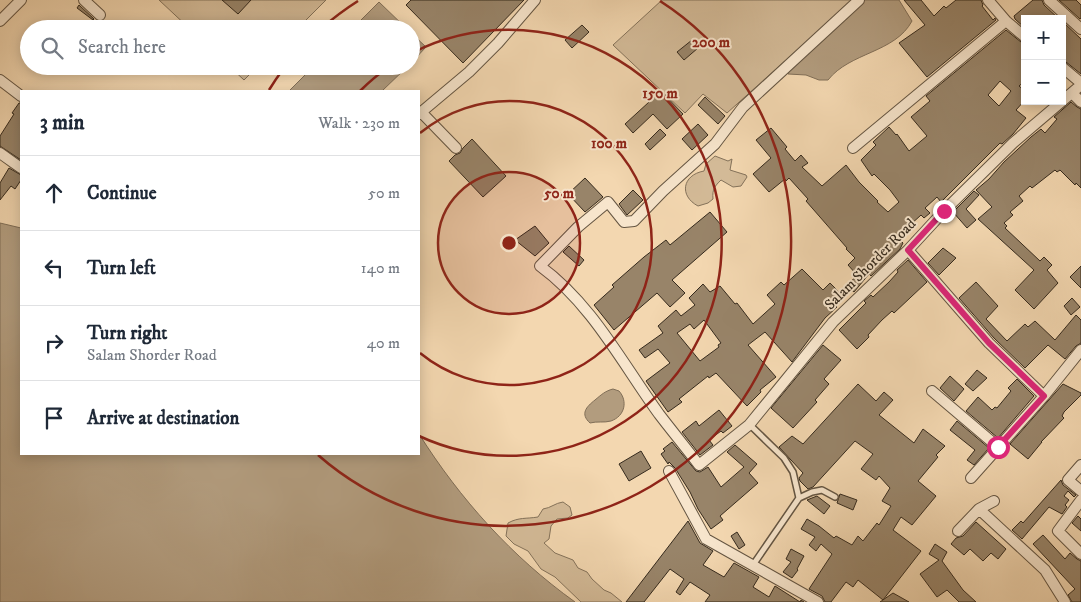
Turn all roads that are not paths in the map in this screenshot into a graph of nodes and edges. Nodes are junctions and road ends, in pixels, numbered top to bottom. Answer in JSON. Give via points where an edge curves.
{"nodes":[{"id":1,"x":21,"y":0,"type":"edge"},
{"id":2,"x":84,"y":0,"type":"edge"},
{"id":3,"x":535,"y":0,"type":"edge"},
{"id":4,"x":859,"y":0,"type":"edge"},
{"id":5,"x":988,"y":0,"type":"edge"},
{"id":6,"x":1049,"y":0,"type":"edge"},
{"id":7,"x":100,"y":15,"type":"dead end"},
{"id":8,"x":0,"y":21,"type":"edge"},
{"id":9,"x":1006,"y":21,"type":"junction"},
{"id":10,"x":1081,"y":30,"type":"edge"},
{"id":11,"x":1021,"y":34,"type":"edge"},
{"id":12,"x":1066,"y":71,"type":"edge"},
{"id":13,"x":0,"y":80,"type":"edge"},
{"id":14,"x":1081,"y":84,"type":"edge"},
{"id":15,"x":1072,"y":93,"type":"junction"},
{"id":16,"x":20,"y":95,"type":"edge"},
{"id":17,"x":1081,"y":102,"type":"edge"},
{"id":18,"x":420,"y":113,"type":"edge"},
{"id":19,"x":456,"y":148,"type":"dead end"},
{"id":20,"x":853,"y":148,"type":"dead end"},
{"id":21,"x":0,"y":153,"type":"edge"},
{"id":22,"x":20,"y":167,"type":"edge"},
{"id":23,"x":908,"y":250,"type":"junction"},
{"id":24,"x":1081,"y":350,"type":"edge"},
{"id":25,"x":932,"y":391,"type":"dead end"},
{"id":26,"x":1044,"y":396,"type":"junction"},
{"id":27,"x":749,"y":424,"type":"junction"},
{"id":28,"x":998,"y":447,"type":"junction"},
{"id":29,"x":1081,"y":465,"type":"edge"},
{"id":30,"x":669,"y":471,"type":"dead end"},
{"id":31,"x":971,"y":478,"type":"dead end"},
{"id":32,"x":1081,"y":491,"type":"edge"},
{"id":33,"x":835,"y":497,"type":"dead end"},
{"id":34,"x":799,"y":498,"type":"junction"},
{"id":35,"x":1081,"y":500,"type":"edge"},
{"id":36,"x":994,"y":501,"type":"dead end"},
{"id":37,"x":979,"y":509,"type":"junction"},
{"id":38,"x":958,"y":531,"type":"dead end"},
{"id":39,"x":1081,"y":554,"type":"edge"},
{"id":40,"x":753,"y":565,"type":"junction"},
{"id":41,"x":815,"y":600,"type":"edge"},
{"id":42,"x":1065,"y":602,"type":"edge"}],
"edges":[{"from":1,"to":8,"type":"street"},
{"from":2,"to":7,"type":"street"},
{"from":3,"to":18,"type":"street","via":[[498,43]]},
{"from":4,"to":27,"type":"street","name":"Salam Shorder Road","via":[[743,107],[715,144],[634,221],[624,222],[608,202],[540,266],[552,274],[600,327],[660,415],[699,465]]},
{"from":5,"to":9,"type":"street"},
{"from":6,"to":10,"type":"street"},
{"from":9,"to":11,"type":"street"},
{"from":9,"to":20,"type":"street"},
{"from":12,"to":14,"type":"street"},
{"from":13,"to":16,"type":"street"},
{"from":14,"to":15,"type":"street","name":"Salam Shorder Road"},
{"from":15,"to":17,"type":"street"},
{"from":15,"to":23,"type":"street","name":"Salam Shorder Road","via":[[1013,143]]},
{"from":18,"to":19,"type":"street"},
{"from":21,"to":22,"type":"street"},
{"from":23,"to":26,"type":"street","via":[[989,343]]},
{"from":23,"to":27,"type":"street","name":"Salam Shorder Road","via":[[833,322]]},
{"from":24,"to":26,"type":"street"},
{"from":25,"to":28,"type":"street"},
{"from":26,"to":28,"type":"street"},
{"from":27,"to":34,"type":"lane","via":[[784,458],[793,472]]},
{"from":28,"to":31,"type":"street"},
{"from":29,"to":32,"type":"street","via":[[1068,480]]},
{"from":30,"to":40,"type":"street","via":[[706,539]]},
{"from":33,"to":34,"type":"lane","via":[[822,490]]},
{"from":34,"to":40,"type":"lane"},
{"from":35,"to":39,"type":"street","via":[[1058,531]]},
{"from":36,"to":37,"type":"street"},
{"from":37,"to":38,"type":"street"},
{"from":37,"to":42,"type":"street","via":[[1046,570]]},
{"from":40,"to":41,"type":"street"}]}
